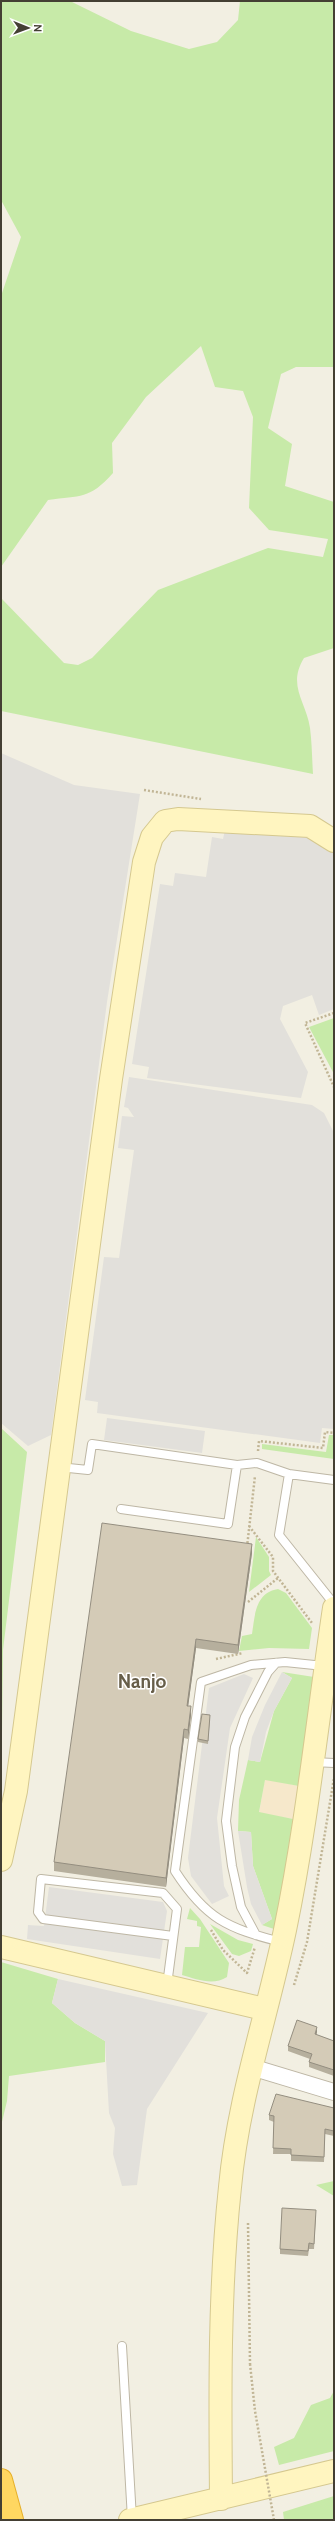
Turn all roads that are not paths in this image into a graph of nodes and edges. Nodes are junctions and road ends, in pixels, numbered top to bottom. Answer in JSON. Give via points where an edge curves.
{"nodes":[{"id":1,"x":334,"y":841,"type":"edge"},
{"id":2,"x":237,"y":1465,"type":"junction"},
{"id":3,"x":59,"y":1467,"type":"junction"},
{"id":4,"x":288,"y":1474,"type":"junction"},
{"id":5,"x":334,"y":1480,"type":"edge"},
{"id":6,"x":121,"y":1509,"type":"dead end"},
{"id":7,"x":334,"y":1604,"type":"edge"},
{"id":8,"x":334,"y":1608,"type":"edge"},
{"id":9,"x":276,"y":1663,"type":"junction"},
{"id":10,"x":325,"y":1666,"type":"junction"},
{"id":11,"x":312,"y":1762,"type":"junction"},
{"id":12,"x":334,"y":1763,"type":"edge"},
{"id":13,"x":1,"y":1860,"type":"edge"},
{"id":14,"x":173,"y":1936,"type":"junction"},
{"id":15,"x":256,"y":1936,"type":"junction"},
{"id":16,"x":282,"y":1942,"type":"junction"},
{"id":17,"x":1,"y":1947,"type":"edge"},
{"id":18,"x":166,"y":1986,"type":"junction"},
{"id":19,"x":264,"y":2009,"type":"junction"},
{"id":20,"x":251,"y":2067,"type":"junction"},
{"id":21,"x":334,"y":2092,"type":"edge"},
{"id":22,"x":122,"y":2346,"type":"dead end"},
{"id":23,"x":334,"y":2471,"type":"edge"},
{"id":24,"x":1,"y":2480,"type":"edge"},
{"id":25,"x":221,"y":2499,"type":"junction"},
{"id":26,"x":12,"y":2520,"type":"edge"},
{"id":27,"x":131,"y":2520,"type":"edge"}],
"edges":[{"from":1,"to":3,"type":"street","via":[[310,826],[200,819],[165,821],[152,838],[144,862]]},
{"from":2,"to":3,"type":"lane","via":[[92,1444],[88,1470]]},
{"from":2,"to":4,"type":"lane","via":[[257,1463]]},
{"from":2,"to":6,"type":"lane","via":[[228,1524]]},
{"from":3,"to":13,"type":"street","via":[[16,1791]]},
{"from":4,"to":5,"type":"lane"},
{"from":4,"to":7,"type":"lane","via":[[279,1536]]},
{"from":8,"to":10,"type":"street"},
{"from":9,"to":10,"type":"lane"},
{"from":9,"to":15,"type":"lane","via":[[268,1672],[245,1717],[235,1747],[226,1821],[241,1908]]},
{"from":9,"to":15,"type":"lane","via":[[251,1665],[201,1682],[175,1871],[205,1911],[242,1932]]},
{"from":10,"to":11,"type":"street"},
{"from":11,"to":12,"type":"lane"},
{"from":11,"to":16,"type":"street"},
{"from":14,"to":14,"type":"lane","via":[[177,1909],[163,1893],[41,1879],[38,1912],[43,1919]]},
{"from":14,"to":18,"type":"lane"},
{"from":15,"to":16,"type":"lane"},
{"from":16,"to":19,"type":"street"},
{"from":17,"to":18,"type":"street"},
{"from":18,"to":19,"type":"street"},
{"from":19,"to":20,"type":"street"},
{"from":20,"to":21,"type":"street"},
{"from":20,"to":25,"type":"street","via":[[236,2141],[228,2201],[221,2355]]},
{"from":22,"to":27,"type":"lane"},
{"from":23,"to":25,"type":"street"},
{"from":24,"to":26,"type":"highway"},
{"from":25,"to":27,"type":"street"}]}
